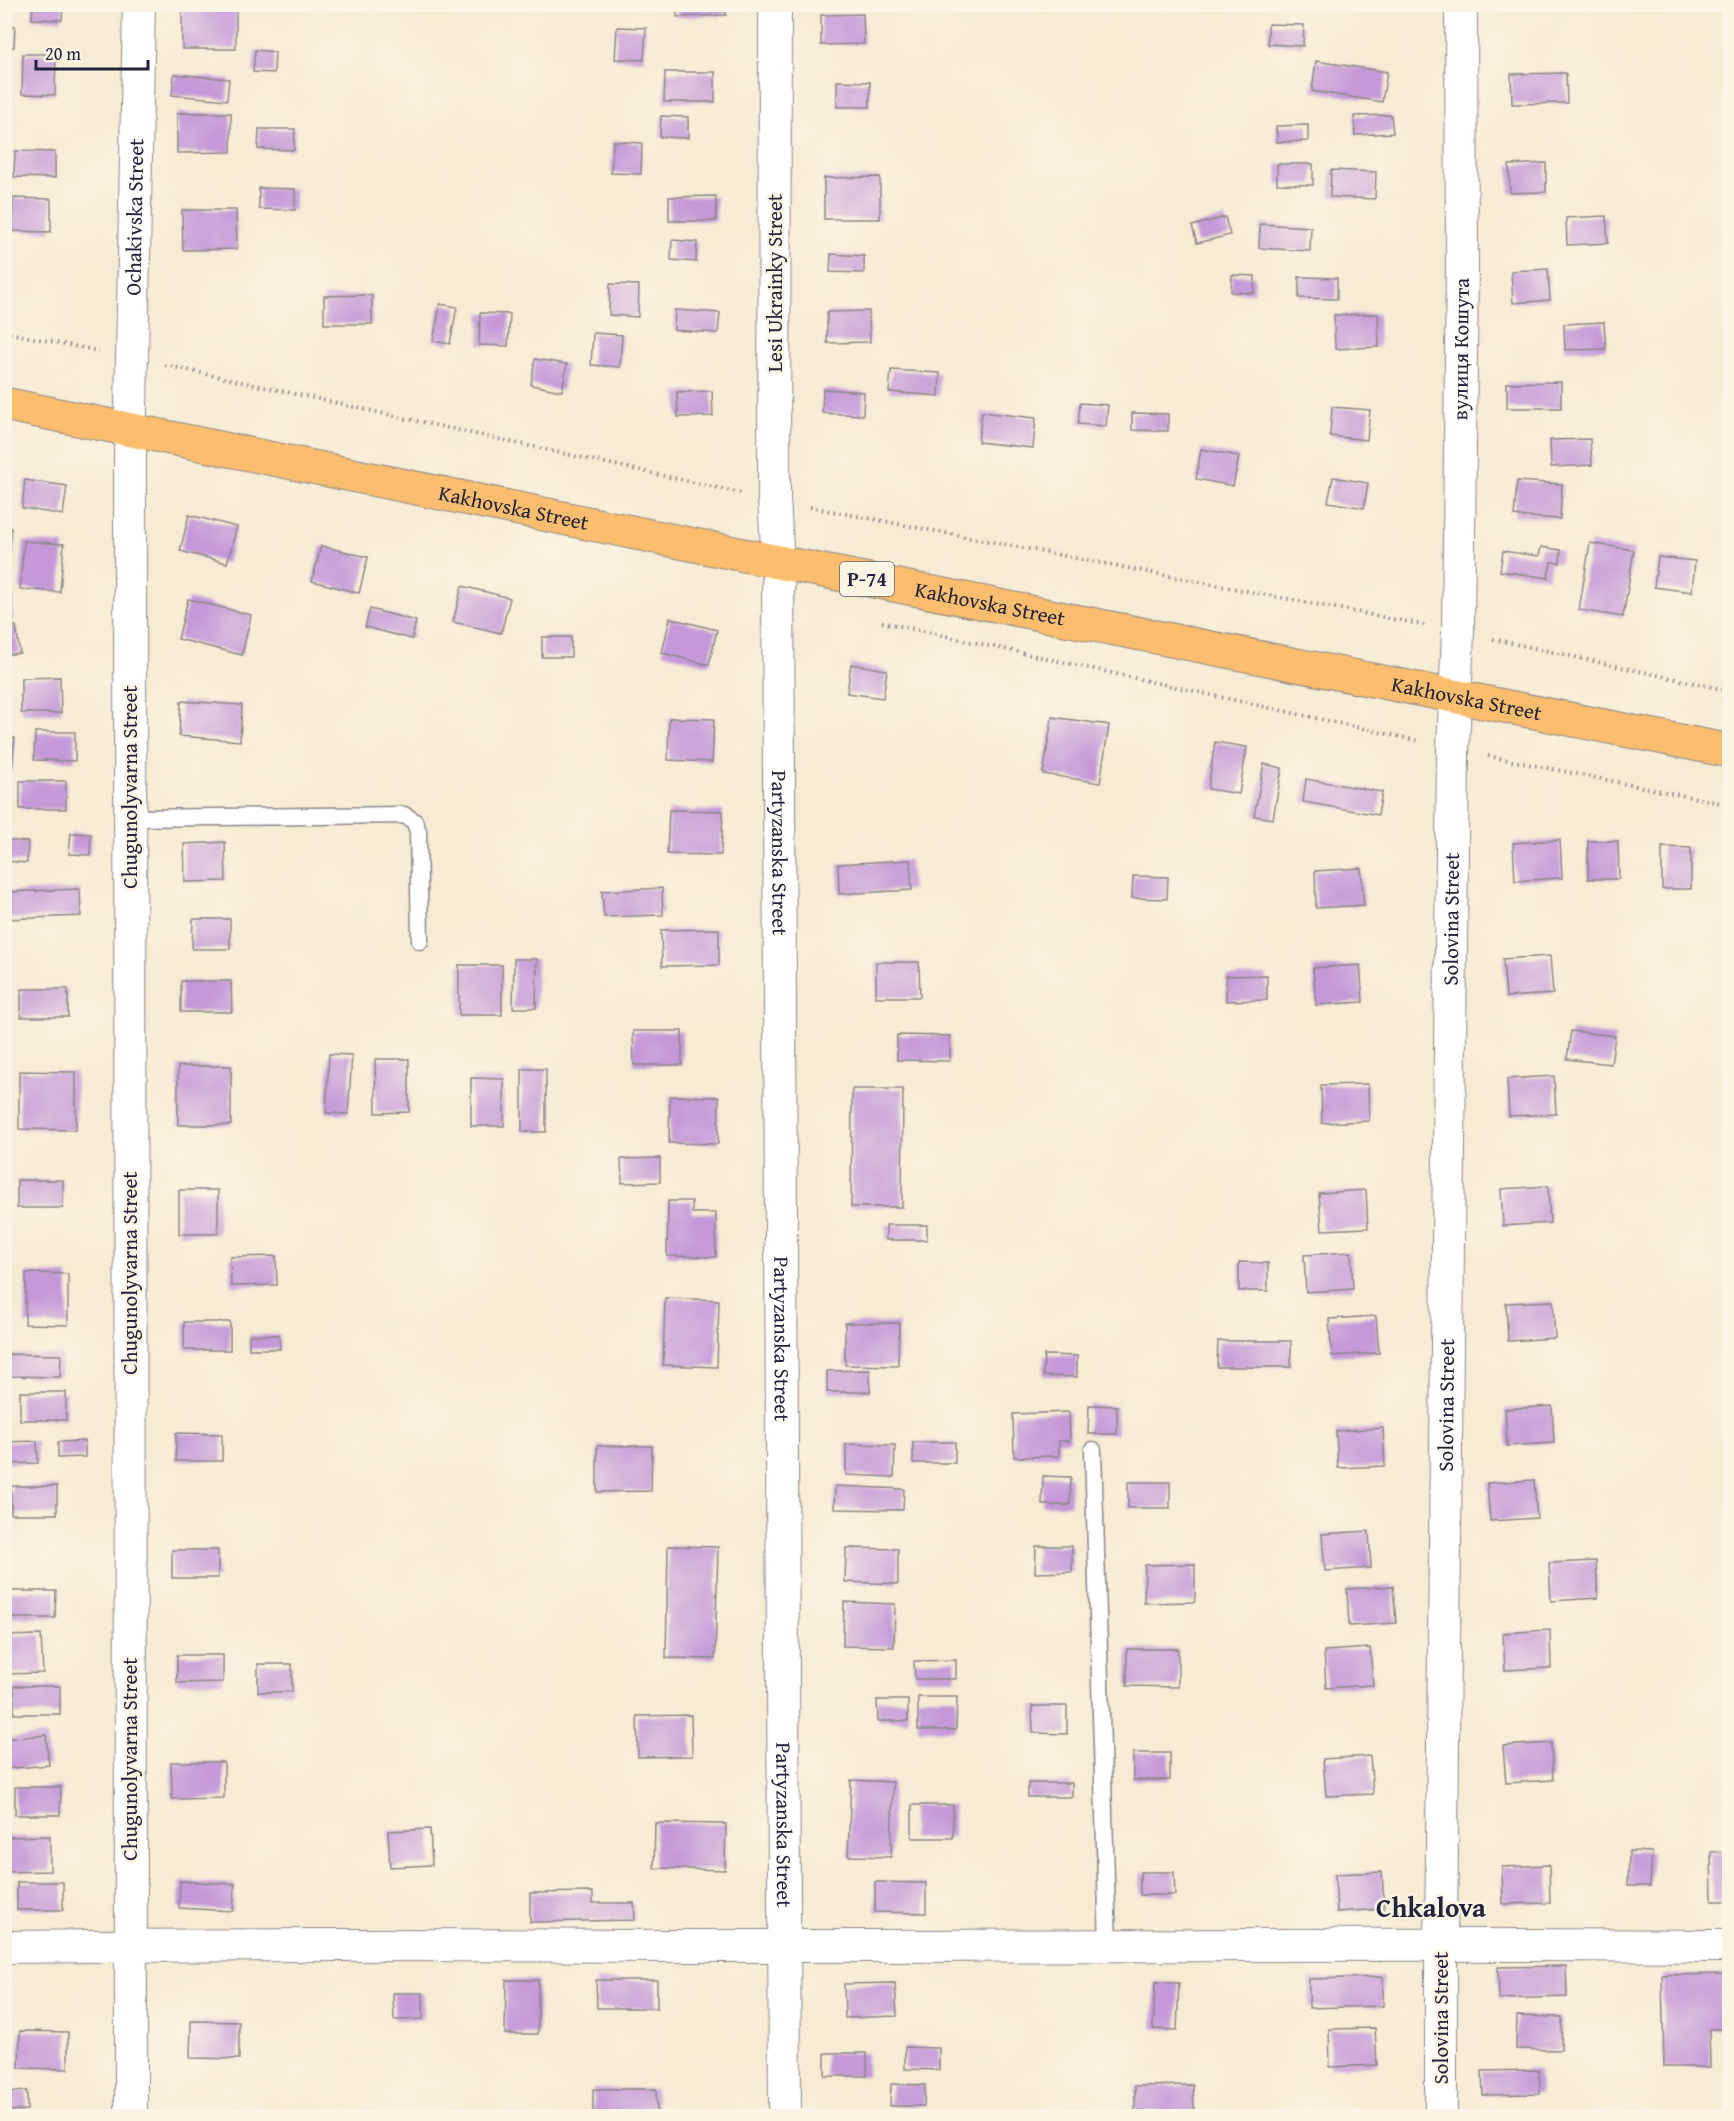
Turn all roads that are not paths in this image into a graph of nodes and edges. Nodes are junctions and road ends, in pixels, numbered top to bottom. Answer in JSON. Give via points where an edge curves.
{"nodes":[{"id":1,"x":138,"y":4,"type":"edge"},
{"id":2,"x":776,"y":4,"type":"edge"},
{"id":3,"x":1461,"y":4,"type":"edge"},
{"id":4,"x":4,"y":404,"type":"edge"},
{"id":5,"x":130,"y":430,"type":"junction"},
{"id":6,"x":778,"y":562,"type":"junction"},
{"id":7,"x":1454,"y":695,"type":"junction"},
{"id":8,"x":1730,"y":751,"type":"edge"},
{"id":9,"x":129,"y":818,"type":"junction"},
{"id":10,"x":420,"y":941,"type":"dead end"},
{"id":11,"x":1093,"y":1450,"type":"dead end"},
{"id":12,"x":1441,"y":1943,"type":"junction"},
{"id":13,"x":130,"y":1944,"type":"junction"},
{"id":14,"x":1108,"y":1945,"type":"junction"},
{"id":15,"x":782,"y":1946,"type":"junction"},
{"id":16,"x":1730,"y":1946,"type":"edge"},
{"id":17,"x":4,"y":1947,"type":"edge"},
{"id":18,"x":131,"y":2116,"type":"edge"},
{"id":19,"x":785,"y":2116,"type":"edge"},
{"id":20,"x":1441,"y":2116,"type":"edge"}],
"edges":[{"from":1,"to":5,"type":"street","name":"Ochakivska Street"},
{"from":2,"to":6,"type":"street","name":"Lesi Ukrainky Street","via":[[774,500]]},
{"from":3,"to":7,"type":"street","name":"вулиця Кошута","via":[[1458,632]]},
{"from":4,"to":5,"type":"main road","name":"Kakhovska Street","number":"Р-74"},
{"from":5,"to":6,"type":"main road","name":"Kakhovska Street","number":"Р-74"},
{"from":5,"to":9,"type":"street","name":"Chugunolyvarna Street"},
{"from":6,"to":7,"type":"main road","name":"Kakhovska Street","number":"Р-74"},
{"from":6,"to":15,"type":"street","name":"Partyzanska Street"},
{"from":7,"to":8,"type":"main road","name":"Kakhovska Street","number":"Р-74"},
{"from":7,"to":12,"type":"street","name":"Solovina Street"},
{"from":9,"to":10,"type":"lane","via":[[404,815],[414,821],[418,831]]},
{"from":9,"to":13,"type":"street","name":"Chugunolyvarna Street"},
{"from":11,"to":14,"type":"lane"},
{"from":12,"to":14,"type":"street"},
{"from":12,"to":16,"type":"street"},
{"from":12,"to":20,"type":"street","name":"Solovina Street"},
{"from":13,"to":15,"type":"street"},
{"from":13,"to":17,"type":"street"},
{"from":13,"to":18,"type":"street","name":"Chugunolyvarna Street"},
{"from":14,"to":15,"type":"street"},
{"from":15,"to":19,"type":"street","name":"Partyzanska Street"}]}
